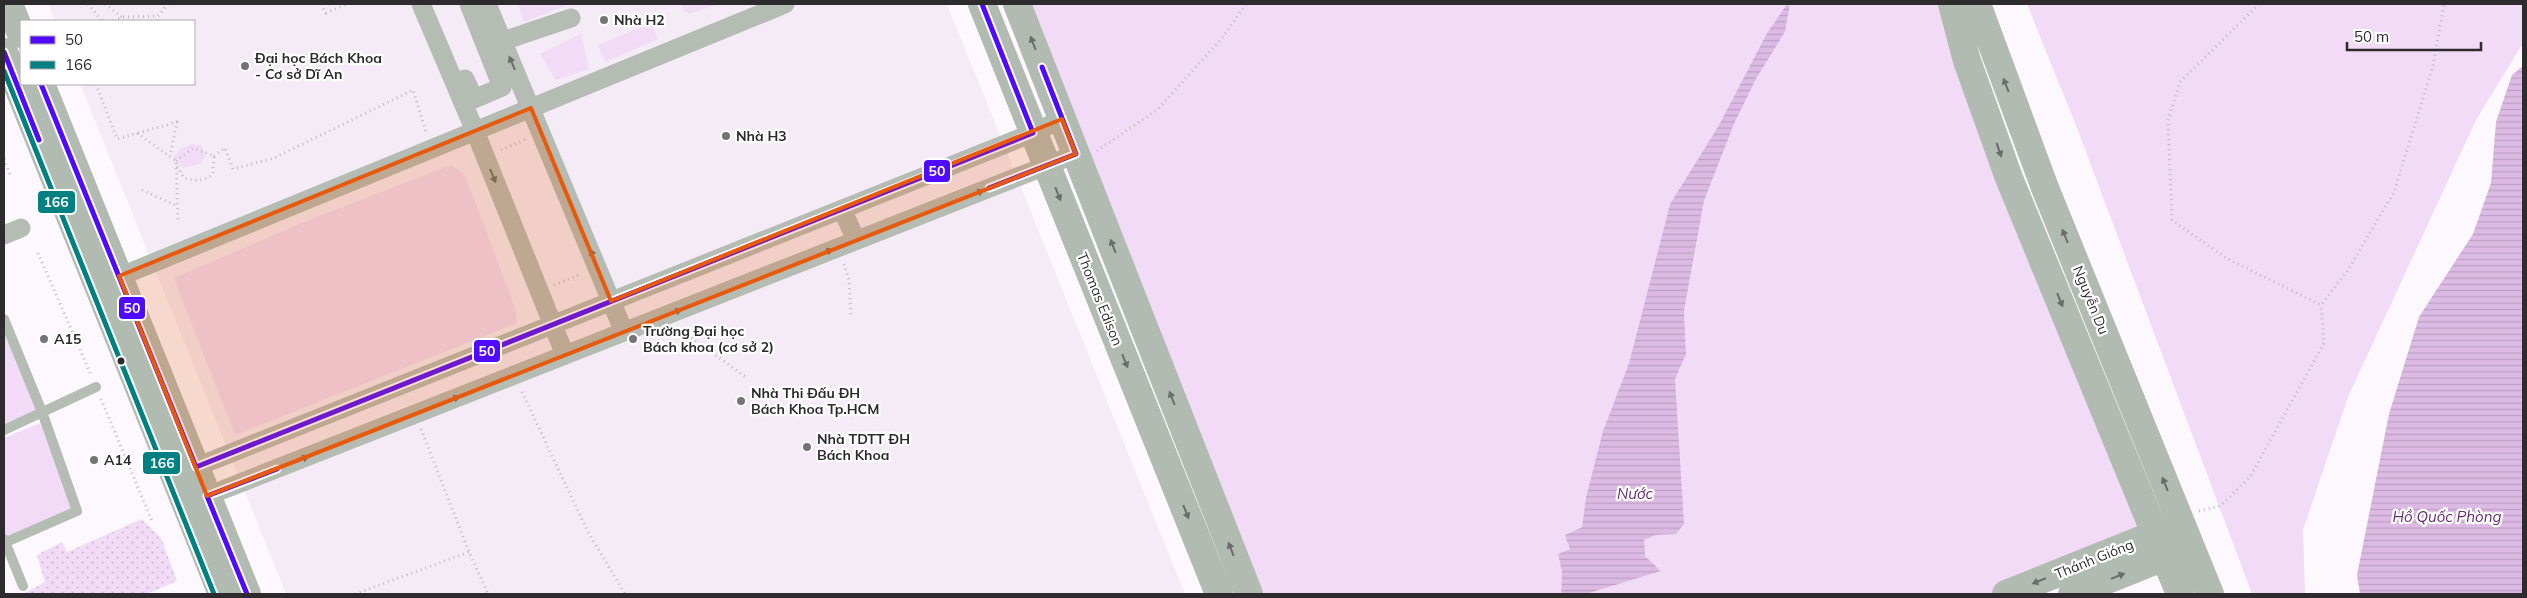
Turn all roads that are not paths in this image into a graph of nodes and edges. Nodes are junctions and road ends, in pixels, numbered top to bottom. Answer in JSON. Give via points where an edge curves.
{"nodes":[{"id":1,"x":9,"y":4,"type":"edge"},
{"id":2,"x":421,"y":4,"type":"edge"},
{"id":3,"x":434,"y":4,"type":"edge"},
{"id":4,"x":468,"y":4,"type":"edge"},
{"id":5,"x":487,"y":4,"type":"edge"},
{"id":6,"x":786,"y":4,"type":"edge"},
{"id":7,"x":982,"y":4,"type":"edge"},
{"id":8,"x":1017,"y":4,"type":"edge"},
{"id":9,"x":1952,"y":4,"type":"edge"},
{"id":10,"x":1977,"y":4,"type":"edge"},
{"id":11,"x":572,"y":18,"type":"dead end"},
{"id":12,"x":20,"y":32,"type":"edge"},
{"id":13,"x":503,"y":41,"type":"junction"},
{"id":14,"x":4,"y":52,"type":"edge"},
{"id":15,"x":42,"y":85,"type":"edge"},
{"id":16,"x":531,"y":108,"type":"junction"},
{"id":17,"x":1062,"y":119,"type":"junction"},
{"id":18,"x":475,"y":130,"type":"junction"},
{"id":19,"x":1033,"y":132,"type":"junction"},
{"id":20,"x":1078,"y":158,"type":"junction"},
{"id":21,"x":1047,"y":165,"type":"junction"},
{"id":22,"x":2045,"y":188,"type":"junction"},
{"id":23,"x":2020,"y":200,"type":"junction"},
{"id":24,"x":842,"y":209,"type":"junction"},
{"id":25,"x":856,"y":240,"type":"junction"},
{"id":26,"x":108,"y":281,"type":"junction"},
{"id":27,"x":611,"y":301,"type":"junction"},
{"id":28,"x":4,"y":320,"type":"edge"},
{"id":29,"x":553,"y":324,"type":"junction"},
{"id":30,"x":624,"y":332,"type":"junction"},
{"id":31,"x":564,"y":355,"type":"junction"},
{"id":32,"x":96,"y":387,"type":"dead end"},
{"id":33,"x":365,"y":400,"type":"junction"},
{"id":34,"x":42,"y":412,"type":"junction"},
{"id":35,"x":376,"y":429,"type":"junction"},
{"id":36,"x":4,"y":430,"type":"edge"},
{"id":37,"x":196,"y":467,"type":"junction"},
{"id":38,"x":208,"y":496,"type":"junction"},
{"id":39,"x":2183,"y":529,"type":"junction"},
{"id":40,"x":4,"y":542,"type":"edge"},
{"id":41,"x":2160,"y":546,"type":"junction"},
{"id":42,"x":23,"y":586,"type":"dead end"},
{"id":43,"x":222,"y":594,"type":"edge"},
{"id":44,"x":247,"y":594,"type":"edge"},
{"id":45,"x":1219,"y":594,"type":"edge"},
{"id":46,"x":1249,"y":594,"type":"edge"},
{"id":47,"x":2006,"y":594,"type":"edge"},
{"id":48,"x":2072,"y":594,"type":"edge"},
{"id":49,"x":2180,"y":594,"type":"edge"},
{"id":50,"x":2210,"y":594,"type":"edge"}],
"edges":[{"from":1,"to":12,"type":"street"},
{"from":2,"to":18,"type":"street"},
{"from":3,"to":4,"type":"street","via":[[474,99],[502,87]]},
{"from":5,"to":13,"type":"street"},
{"from":6,"to":16,"type":"street"},
{"from":7,"to":19,"type":"street","name":"Thomas Edison"},
{"from":17,"to":8,"type":"street","one_way":true},
{"from":9,"to":23,"type":"street","name":"Nguyễn Du","one_way":true,"via":[[1967,61]]},
{"from":22,"to":10,"type":"street","name":"Nguyễn Du","one_way":true},
{"from":11,"to":13,"type":"street"},
{"from":16,"to":13,"type":"street","one_way":true},
{"from":14,"to":26,"type":"street"},
{"from":15,"to":26,"type":"street"},
{"from":16,"to":18,"type":"street"},
{"from":27,"to":16,"type":"street","one_way":true},
{"from":17,"to":19,"type":"street"},
{"from":17,"to":20,"type":"street"},
{"from":18,"to":26,"type":"street"},
{"from":18,"to":29,"type":"street","one_way":true},
{"from":19,"to":21,"type":"street","name":"Thomas Edison"},
{"from":19,"to":24,"type":"street"},
{"from":20,"to":21,"type":"street"},
{"from":46,"to":20,"type":"street","one_way":true},
{"from":25,"to":21,"type":"street","one_way":true},
{"from":21,"to":45,"type":"street","name":"Thomas Edison","one_way":true},
{"from":22,"to":23,"type":"street"},
{"from":39,"to":22,"type":"street","name":"Nguyễn Du","one_way":true},
{"from":23,"to":41,"type":"street","name":"Nguyễn Du","one_way":true},
{"from":24,"to":25,"type":"street"},
{"from":24,"to":27,"type":"street"},
{"from":30,"to":25,"type":"street","one_way":true},
{"from":26,"to":37,"type":"street"},
{"from":26,"to":43,"type":"street"},
{"from":27,"to":29,"type":"street"},
{"from":27,"to":30,"type":"street"},
{"from":28,"to":34,"type":"lane"},
{"from":29,"to":31,"type":"street"},
{"from":29,"to":33,"type":"street"},
{"from":30,"to":31,"type":"street"},
{"from":35,"to":31,"type":"street","one_way":true},
{"from":32,"to":34,"type":"lane"},
{"from":33,"to":35,"type":"street"},
{"from":33,"to":37,"type":"street"},
{"from":34,"to":36,"type":"lane"},
{"from":34,"to":40,"type":"lane","via":[[78,512]]},
{"from":38,"to":35,"type":"street","one_way":true},
{"from":37,"to":38,"type":"street"},
{"from":38,"to":44,"type":"street"},
{"from":39,"to":41,"type":"street","name":"Thánh Gióng"},
{"from":39,"to":50,"type":"street","name":"Nguyễn Du"},
{"from":40,"to":42,"type":"lane"},
{"from":41,"to":47,"type":"street","name":"Thánh Gióng","one_way":true},
{"from":48,"to":41,"type":"street","name":"Thánh Gióng","one_way":true},
{"from":41,"to":49,"type":"street","name":"Nguyễn Du"}]}
